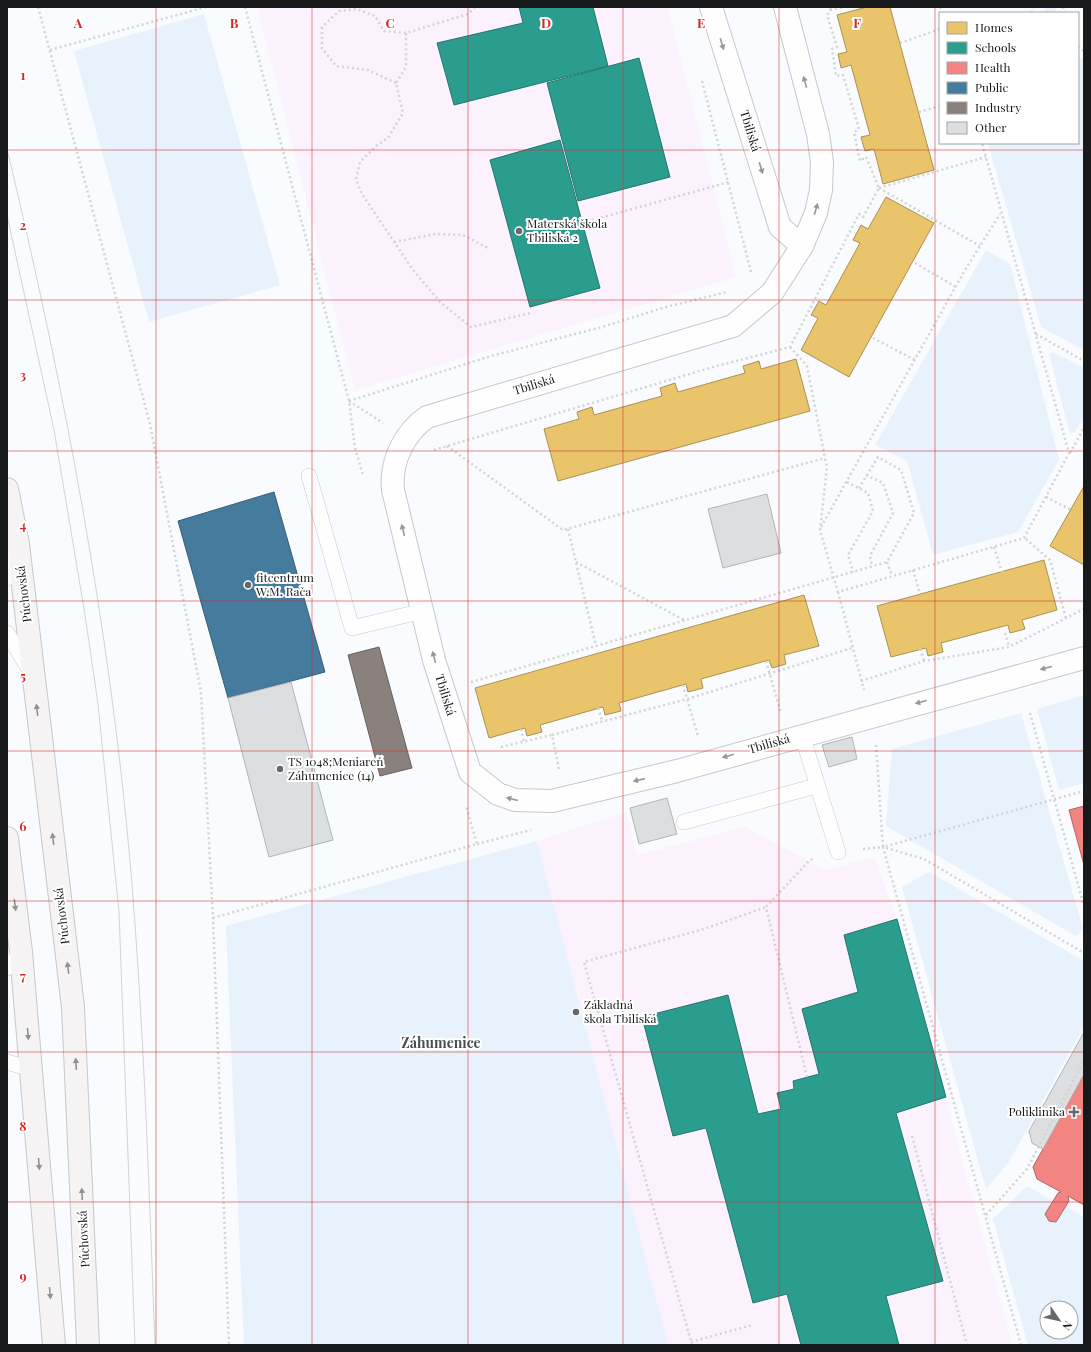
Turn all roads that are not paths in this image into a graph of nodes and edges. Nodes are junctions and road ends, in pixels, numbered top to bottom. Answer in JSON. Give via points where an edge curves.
{"nodes":[{"id":1,"x":711,"y":7,"type":"edge"},
{"id":2,"x":785,"y":7,"type":"edge"},
{"id":3,"x":802,"y":246,"type":"junction"},
{"id":4,"x":309,"y":476,"type":"dead end"},
{"id":5,"x":7,"y":489,"type":"edge"},
{"id":6,"x":18,"y":544,"type":"junction"},
{"id":7,"x":7,"y":578,"type":"edge"},
{"id":8,"x":423,"y":611,"type":"junction"},
{"id":9,"x":7,"y":633,"type":"edge"},
{"id":10,"x":1084,"y":658,"type":"edge"},
{"id":11,"x":33,"y":676,"type":"junction"},
{"id":12,"x":802,"y":735,"type":"junction"},
{"id":13,"x":816,"y":786,"type":"junction"},
{"id":14,"x":684,"y":822,"type":"dead end"},
{"id":15,"x":7,"y":838,"type":"edge"},
{"id":16,"x":838,"y":852,"type":"road end"},
{"id":17,"x":21,"y":952,"type":"junction"},
{"id":18,"x":7,"y":968,"type":"edge"},
{"id":19,"x":7,"y":1062,"type":"edge"},
{"id":20,"x":31,"y":1069,"type":"junction"},
{"id":21,"x":54,"y":1345,"type":"edge"},
{"id":22,"x":88,"y":1345,"type":"edge"}],
"edges":[{"from":1,"to":3,"type":"street","name":"Tbiliská","one_way":true,"via":[[780,227]]},
{"from":3,"to":2,"type":"street","name":"Tbiliská","one_way":true,"via":[[816,213],[821,190],[822,162],[818,134]]},
{"from":8,"to":3,"type":"street","name":"Tbiliská","one_way":true,"via":[[393,485],[397,457],[416,425],[427,417],[733,326],[772,293]]},
{"from":4,"to":8,"type":"lane","via":[[352,628]]},
{"from":5,"to":6,"type":"main road","name":"Púchovská"},
{"from":6,"to":7,"type":"lane"},
{"from":6,"to":11,"type":"main road","name":"Púchovská"},
{"from":12,"to":8,"type":"street","name":"Tbiliská","one_way":true,"via":[[677,771],[552,801],[515,800],[498,794],[470,772],[434,660]]},
{"from":9,"to":11,"type":"lane"},
{"from":10,"to":12,"type":"street","name":"Tbiliská","one_way":true},
{"from":22,"to":11,"type":"main road","name":"Púchovská","one_way":true,"via":[[73,1006]]},
{"from":12,"to":13,"type":"lane"},
{"from":13,"to":14,"type":"lane"},
{"from":13,"to":16,"type":"lane"},
{"from":15,"to":17,"type":"main road","one_way":true},
{"from":17,"to":18,"type":"lane"},
{"from":17,"to":20,"type":"main road","one_way":true},
{"from":19,"to":20,"type":"lane"},
{"from":20,"to":21,"type":"main road","one_way":true}]}
